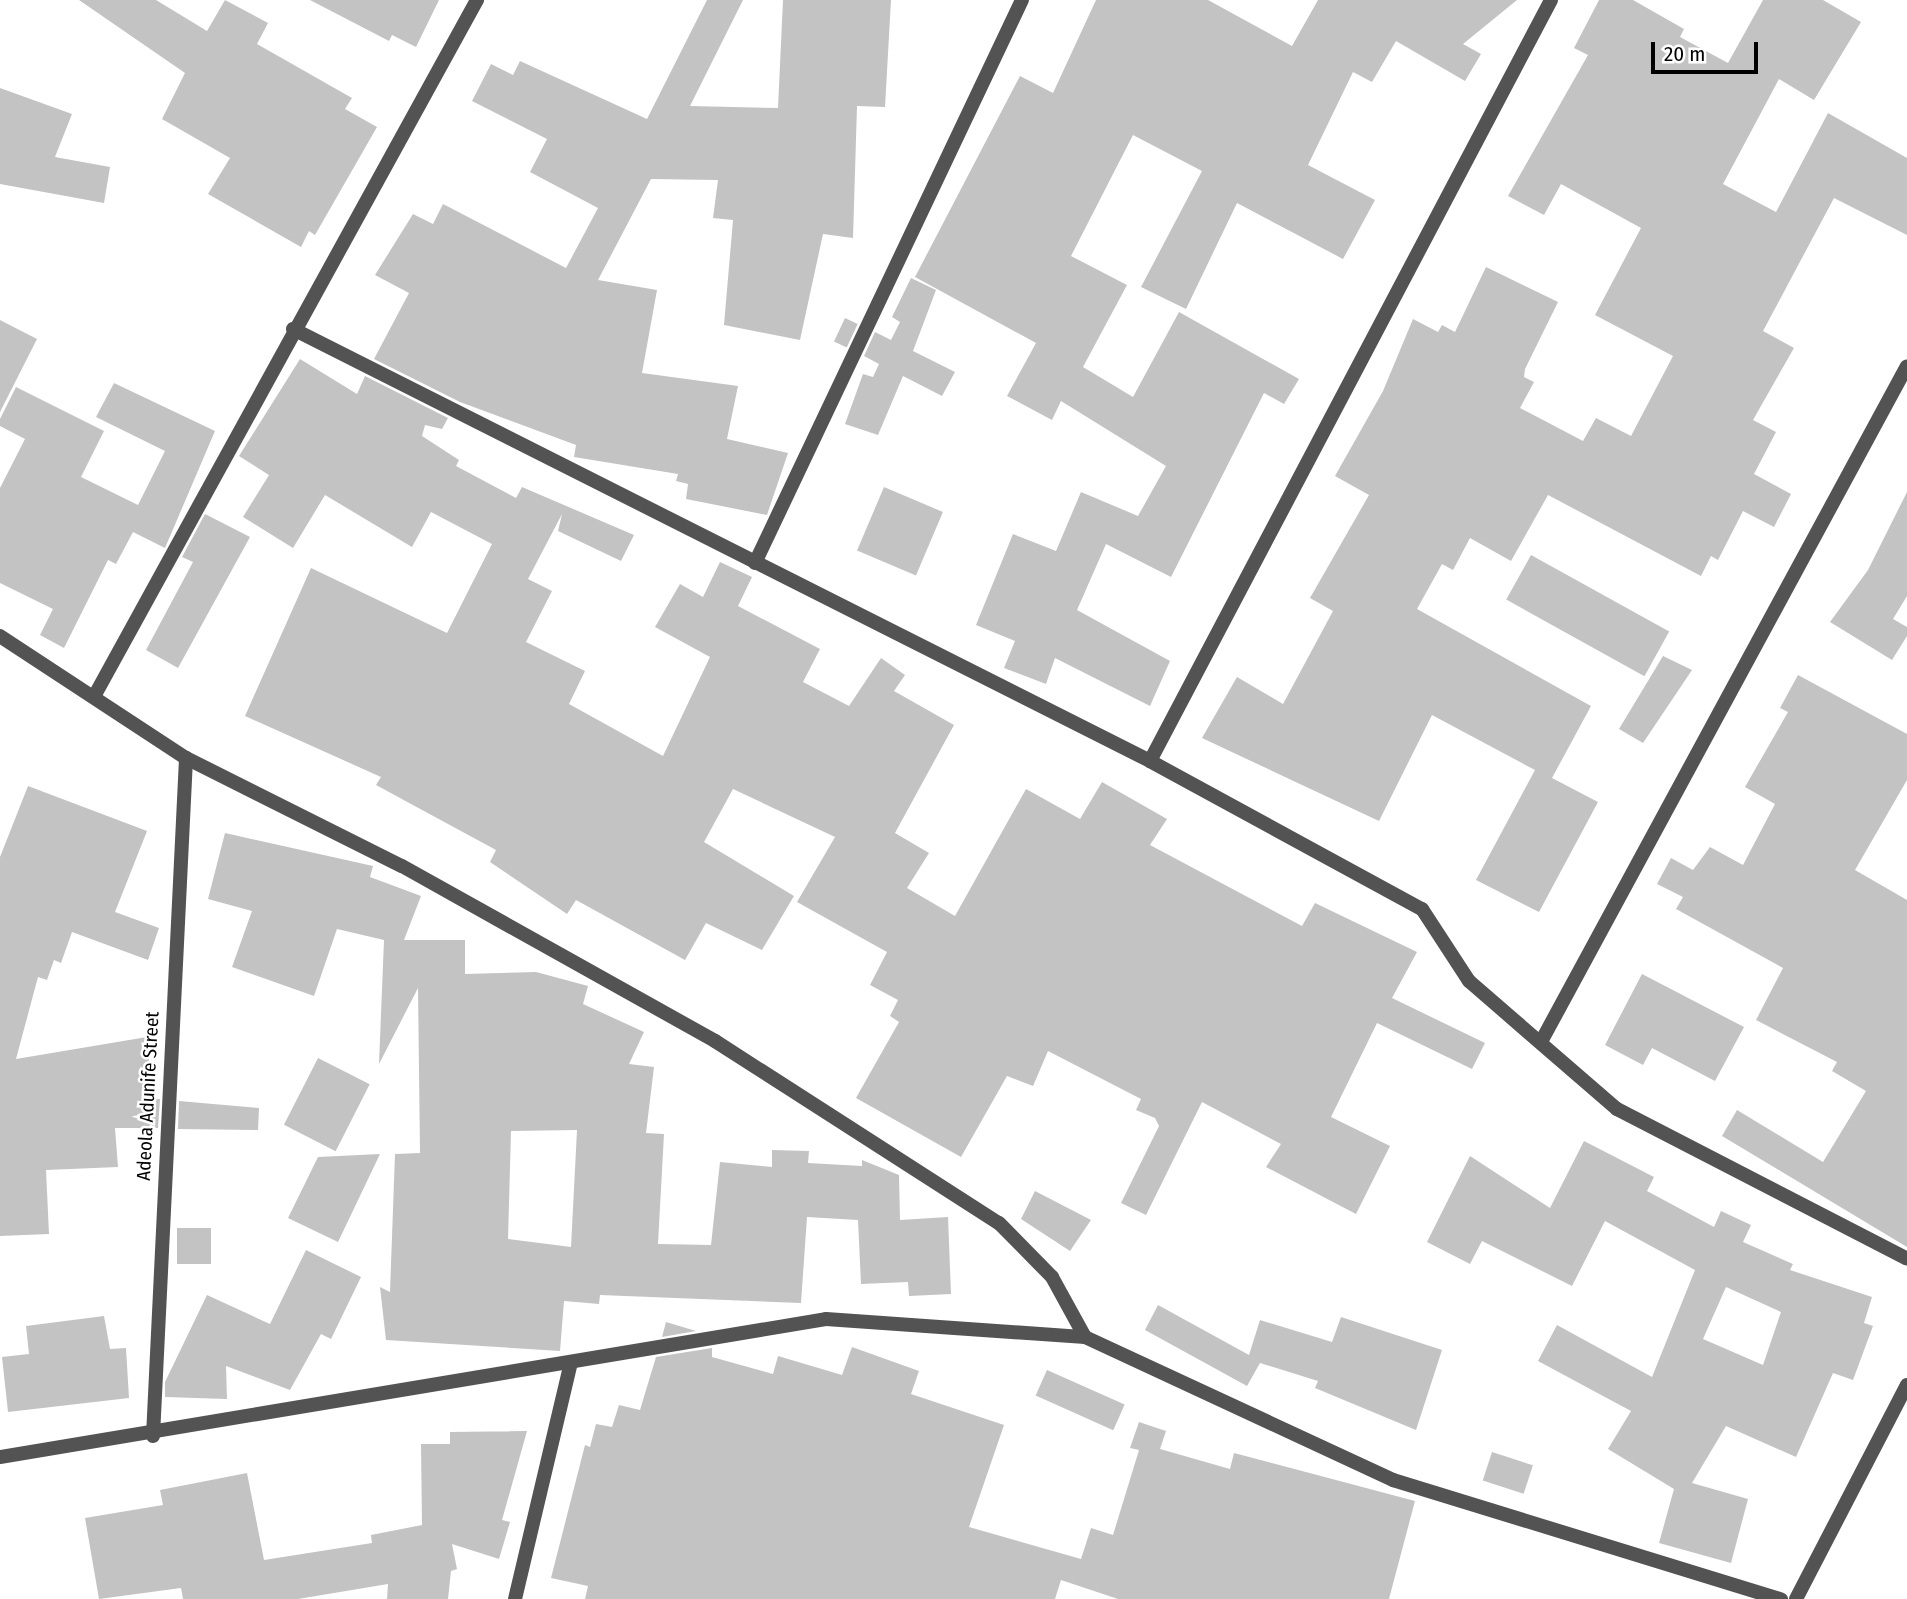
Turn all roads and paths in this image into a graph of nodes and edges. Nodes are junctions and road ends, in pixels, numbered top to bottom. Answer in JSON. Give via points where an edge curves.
{"nodes":[{"id":1,"x":477,"y":0,"type":"edge"},
{"id":2,"x":1022,"y":0,"type":"edge"},
{"id":3,"x":1551,"y":0,"type":"edge"},
{"id":4,"x":293,"y":329,"type":"junction"},
{"id":5,"x":1907,"y":366,"type":"edge"},
{"id":6,"x":755,"y":563,"type":"junction"},
{"id":7,"x":0,"y":636,"type":"edge"},
{"id":8,"x":96,"y":694,"type":"junction"},
{"id":9,"x":186,"y":758,"type":"junction"},
{"id":10,"x":1150,"y":761,"type":"junction"},
{"id":11,"x":1542,"y":1040,"type":"junction"},
{"id":12,"x":1907,"y":1259,"type":"edge"},
{"id":13,"x":1085,"y":1337,"type":"junction"},
{"id":14,"x":571,"y":1363,"type":"junction"},
{"id":15,"x":1907,"y":1385,"type":"edge"},
{"id":16,"x":153,"y":1436,"type":"junction"},
{"id":17,"x":0,"y":1457,"type":"edge"},
{"id":18,"x":515,"y":1599,"type":"edge"},
{"id":19,"x":1782,"y":1599,"type":"edge"},
{"id":20,"x":1796,"y":1599,"type":"edge"}],
"edges":[{"from":1,"to":4,"type":"street"},
{"from":2,"to":6,"type":"street"},
{"from":3,"to":10,"type":"street"},
{"from":4,"to":6,"type":"street"},
{"from":4,"to":8,"type":"street"},
{"from":5,"to":11,"type":"street"},
{"from":6,"to":10,"type":"street"},
{"from":7,"to":8,"type":"street"},
{"from":8,"to":9,"type":"street"},
{"from":9,"to":13,"type":"street","via":[[402,866],[715,1041],[976,1209],[1052,1277]]},
{"from":9,"to":16,"type":"street","name":"Adeola Adunife Street"},
{"from":10,"to":11,"type":"street","via":[[1422,909],[1469,981]]},
{"from":11,"to":12,"type":"street","via":[[1618,1110]]},
{"from":13,"to":14,"type":"street","via":[[825,1319]]},
{"from":13,"to":19,"type":"street","via":[[1393,1480]]},
{"from":14,"to":16,"type":"street"},
{"from":14,"to":18,"type":"street"},
{"from":15,"to":20,"type":"street"},
{"from":16,"to":17,"type":"street"}]}
